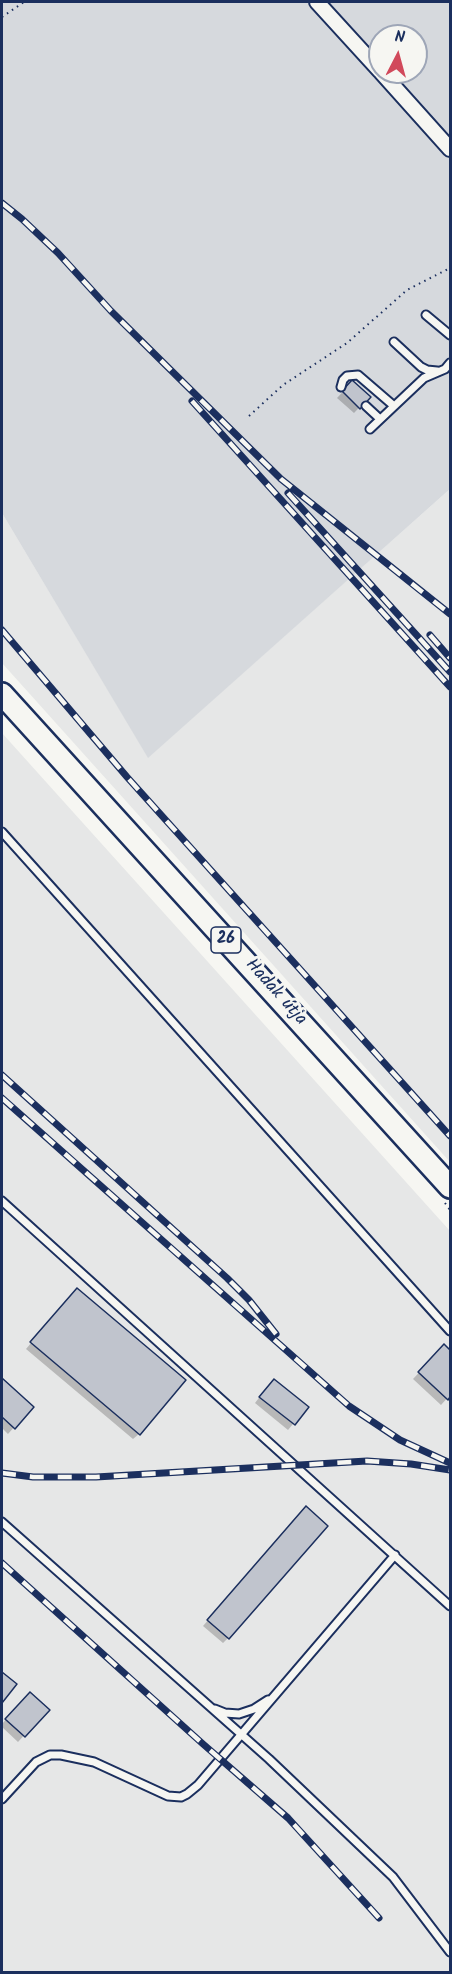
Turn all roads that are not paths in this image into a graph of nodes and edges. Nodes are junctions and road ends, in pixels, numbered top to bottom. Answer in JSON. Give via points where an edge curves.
{"nodes":[{"id":1,"x":317,"y":2,"type":"edge"},
{"id":2,"x":368,"y":59,"type":"edge"},
{"id":3,"x":391,"y":84,"type":"edge"},
{"id":4,"x":450,"y":149,"type":"edge"},
{"id":5,"x":426,"y":315,"type":"dead end"},
{"id":6,"x":450,"y":335,"type":"edge"},
{"id":7,"x":393,"y":342,"type":"dead end"},
{"id":8,"x":450,"y":363,"type":"edge"},
{"id":9,"x":438,"y":371,"type":"junction"},
{"id":10,"x":341,"y":387,"type":"dead end"},
{"id":11,"x":366,"y":406,"type":"dead end"},
{"id":12,"x":394,"y":406,"type":"junction"},
{"id":13,"x":381,"y":419,"type":"junction"},
{"id":14,"x":370,"y":429,"type":"dead end"},
{"id":15,"x":2,"y":693,"type":"edge"},
{"id":16,"x":2,"y":832,"type":"edge"},
{"id":17,"x":450,"y":1187,"type":"edge"},
{"id":18,"x":2,"y":1200,"type":"edge"},
{"id":19,"x":450,"y":1331,"type":"edge"},
{"id":20,"x":2,"y":1522,"type":"edge"},
{"id":21,"x":395,"y":1555,"type":"junction"},
{"id":22,"x":450,"y":1606,"type":"edge"},
{"id":23,"x":275,"y":1696,"type":"junction"},
{"id":24,"x":207,"y":1706,"type":"junction"},
{"id":25,"x":242,"y":1735,"type":"junction"},
{"id":26,"x":2,"y":1798,"type":"edge"},
{"id":27,"x":450,"y":1952,"type":"edge"}],
"edges":[{"from":1,"to":2,"type":"street"},
{"from":3,"to":4,"type":"street"},
{"from":5,"to":6,"type":"lane"},
{"from":7,"to":9,"type":"lane","via":[[421,367]]},
{"from":8,"to":9,"type":"lane"},
{"from":9,"to":12,"type":"lane","via":[[424,378]]},
{"from":10,"to":12,"type":"lane","via":[[348,376],[358,375]]},
{"from":11,"to":13,"type":"lane"},
{"from":12,"to":13,"type":"lane"},
{"from":13,"to":14,"type":"lane"},
{"from":15,"to":17,"type":"main road","name":"Hadak útja","number":"26"},
{"from":16,"to":19,"type":"lane"},
{"from":18,"to":21,"type":"lane"},
{"from":20,"to":24,"type":"lane"},
{"from":21,"to":22,"type":"lane"},
{"from":21,"to":23,"type":"lane"},
{"from":23,"to":24,"type":"lane","via":[[239,1714]]},
{"from":23,"to":25,"type":"lane"},
{"from":24,"to":25,"type":"lane"},
{"from":25,"to":26,"type":"lane","via":[[198,1785],[181,1797],[162,1793],[94,1762],[50,1755],[36,1762]]},
{"from":25,"to":27,"type":"lane","via":[[393,1877]]}]}
